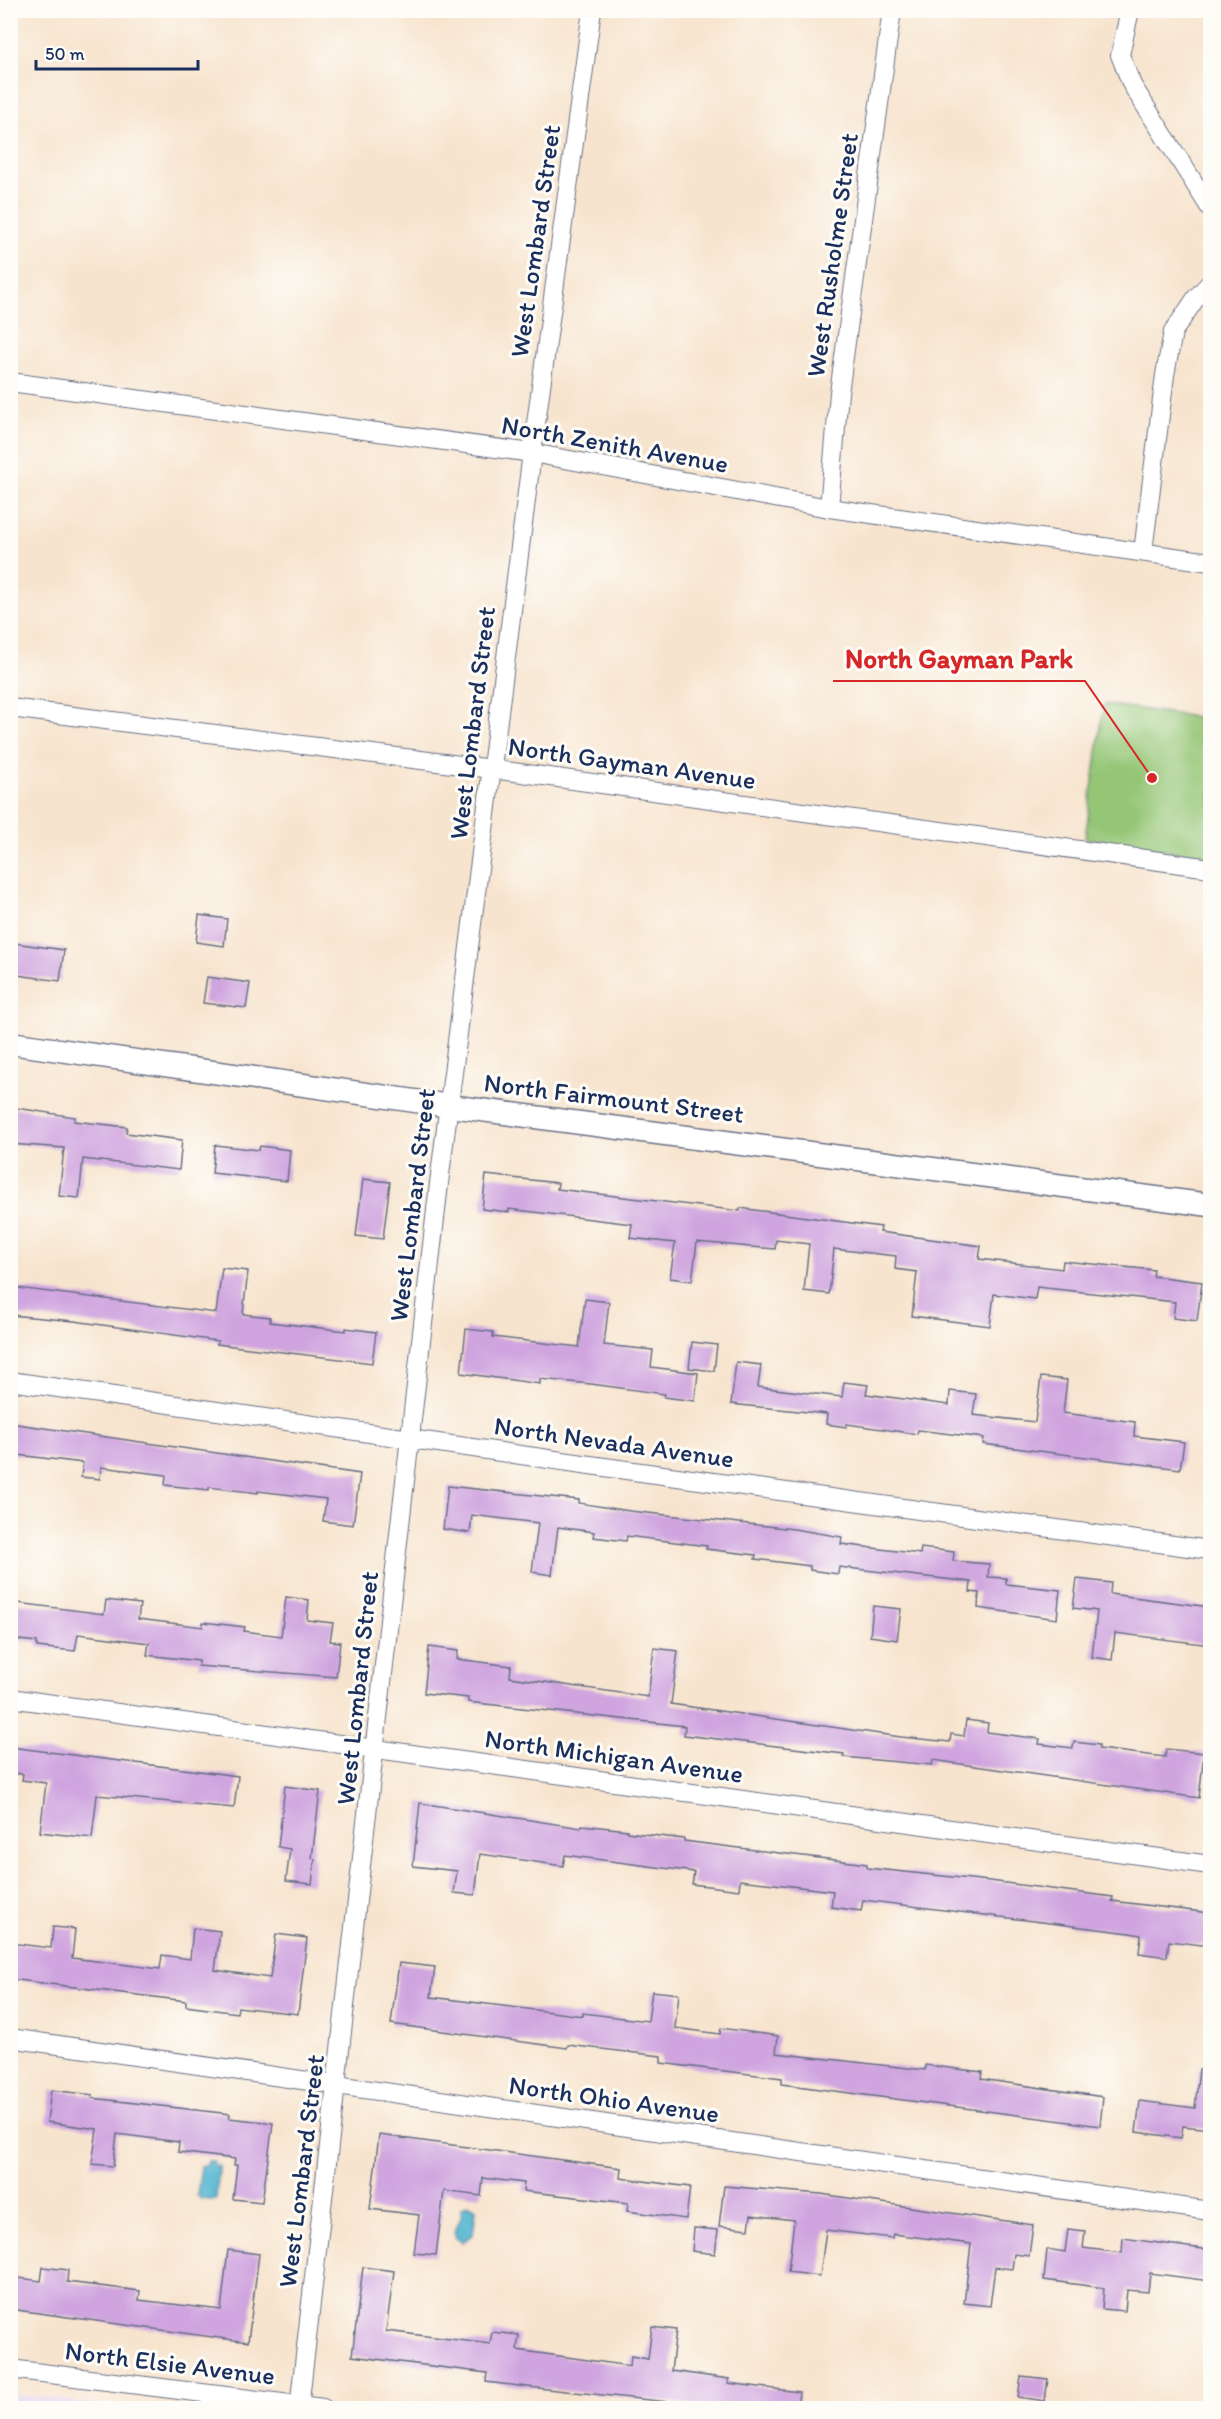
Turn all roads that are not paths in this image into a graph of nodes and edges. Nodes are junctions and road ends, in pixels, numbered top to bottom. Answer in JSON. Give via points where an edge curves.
{"nodes":[{"id":1,"x":592,"y":10,"type":"edge"},
{"id":2,"x":892,"y":10,"type":"edge"},
{"id":3,"x":1130,"y":10,"type":"edge"},
{"id":4,"x":1210,"y":208,"type":"edge"},
{"id":5,"x":1210,"y":283,"type":"edge"},
{"id":6,"x":10,"y":382,"type":"edge"},
{"id":7,"x":532,"y":453,"type":"junction"},
{"id":8,"x":830,"y":508,"type":"junction"},
{"id":9,"x":1143,"y":552,"type":"junction"},
{"id":10,"x":1210,"y":562,"type":"edge"},
{"id":11,"x":10,"y":708,"type":"edge"},
{"id":12,"x":492,"y":769,"type":"junction"},
{"id":13,"x":1210,"y":868,"type":"edge"},
{"id":14,"x":10,"y":1043,"type":"edge"},
{"id":15,"x":450,"y":1106,"type":"junction"},
{"id":16,"x":1210,"y":1205,"type":"edge"},
{"id":17,"x":10,"y":1381,"type":"edge"},
{"id":18,"x":410,"y":1439,"type":"junction"},
{"id":19,"x":1210,"y":1551,"type":"edge"},
{"id":20,"x":10,"y":1698,"type":"edge"},
{"id":21,"x":376,"y":1748,"type":"junction"},
{"id":22,"x":1210,"y":1865,"type":"edge"},
{"id":23,"x":10,"y":2038,"type":"edge"},
{"id":24,"x":338,"y":2085,"type":"junction"},
{"id":25,"x":1210,"y":2211,"type":"edge"},
{"id":26,"x":10,"y":2369,"type":"edge"},
{"id":27,"x":299,"y":2407,"type":"edge"},
{"id":28,"x":323,"y":2409,"type":"edge"}],
"edges":[{"from":1,"to":7,"type":"street","name":"West Lombard Street"},
{"from":2,"to":8,"type":"street","name":"West Rusholme Street","via":[[838,393]]},
{"from":3,"to":4,"type":"street","via":[[1120,55],[1132,85]]},
{"from":5,"to":9,"type":"street","via":[[1173,332]]},
{"from":6,"to":7,"type":"street","name":"North Zenith Avenue"},
{"from":7,"to":8,"type":"street","name":"North Zenith Avenue"},
{"from":7,"to":12,"type":"street","name":"West Lombard Street"},
{"from":8,"to":9,"type":"street","name":"North Zenith Avenue"},
{"from":9,"to":10,"type":"street","name":"North Zenith Avenue"},
{"from":11,"to":12,"type":"street","name":"North Gayman Avenue"},
{"from":12,"to":13,"type":"street","name":"North Gayman Avenue"},
{"from":12,"to":15,"type":"street","name":"West Lombard Street"},
{"from":14,"to":15,"type":"street","name":"North Fairmount Street"},
{"from":15,"to":16,"type":"street","name":"North Fairmount Street"},
{"from":15,"to":18,"type":"street","name":"West Lombard Street"},
{"from":17,"to":18,"type":"street","name":"North Nevada Avenue"},
{"from":18,"to":19,"type":"street","name":"North Nevada Avenue"},
{"from":18,"to":21,"type":"street","name":"West Lombard Street"},
{"from":20,"to":21,"type":"street","name":"North Michigan Avenue"},
{"from":21,"to":22,"type":"street","name":"North Michigan Avenue"},
{"from":21,"to":24,"type":"street","name":"West Lombard Street"},
{"from":23,"to":24,"type":"street","name":"North Ohio Avenue"},
{"from":24,"to":25,"type":"street","name":"North Ohio Avenue"},
{"from":24,"to":27,"type":"street","name":"West Lombard Street"},
{"from":26,"to":27,"type":"street","name":"North Elsie Avenue"},
{"from":27,"to":28,"type":"street","name":"North Elsie Avenue"}]}
